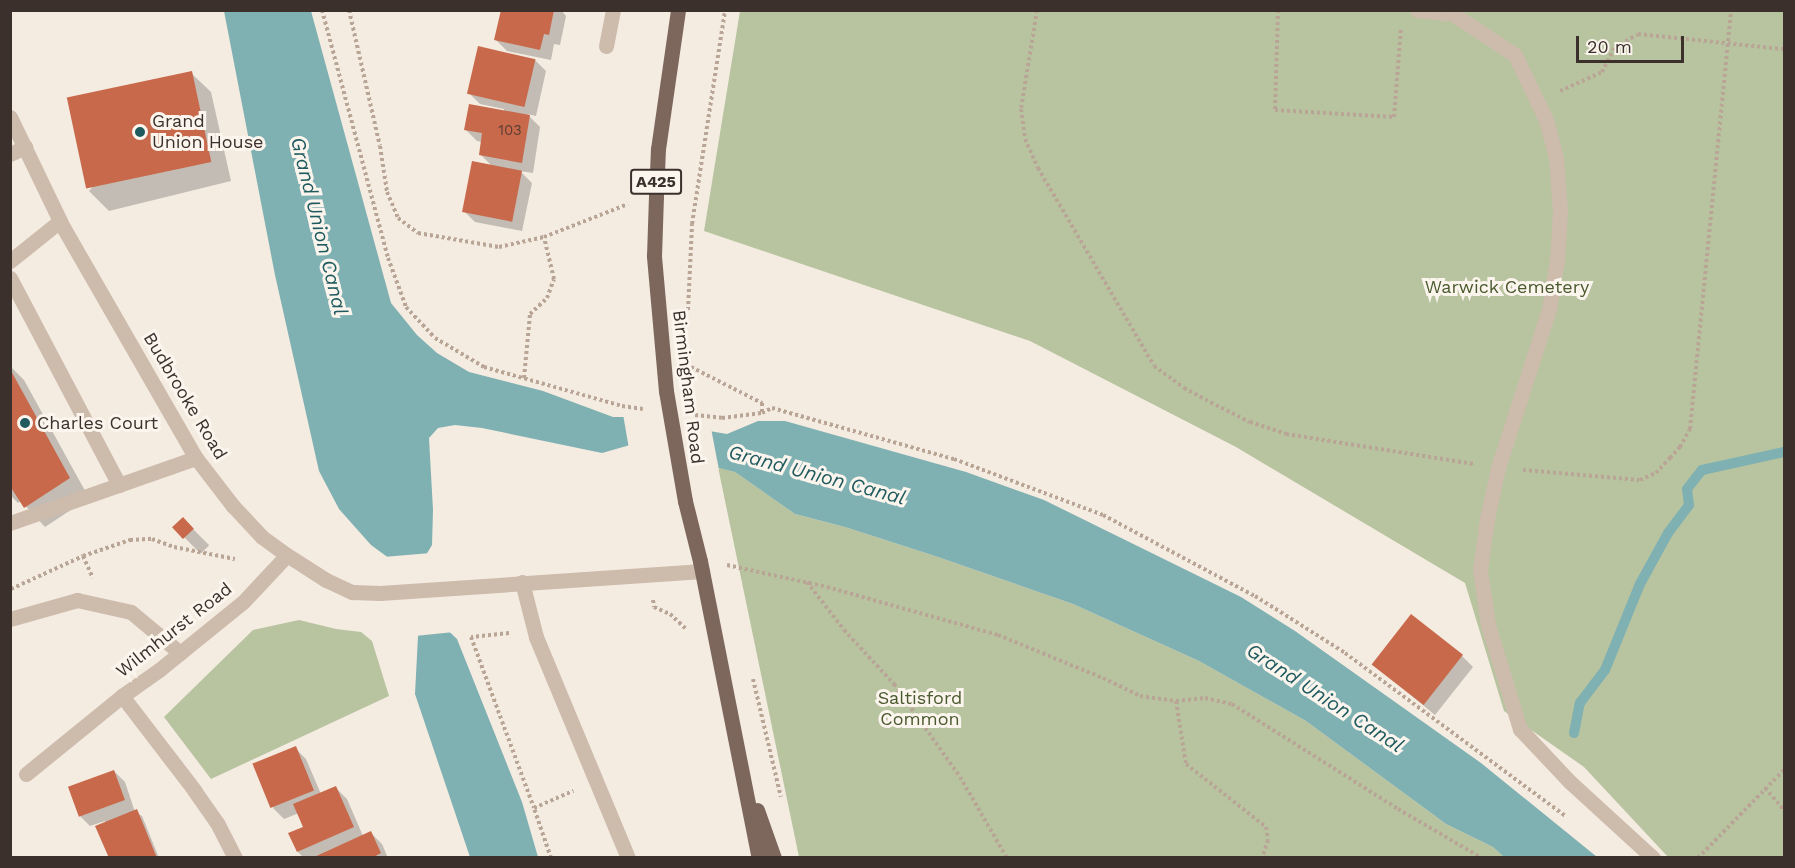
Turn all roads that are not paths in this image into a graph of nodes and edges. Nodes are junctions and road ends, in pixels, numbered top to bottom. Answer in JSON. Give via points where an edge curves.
{"nodes":[{"id":1,"x":613,"y":10,"type":"edge"},
{"id":2,"x":678,"y":10,"type":"edge"},
{"id":3,"x":1417,"y":10,"type":"edge"},
{"id":4,"x":606,"y":46,"type":"dead end"},
{"id":5,"x":10,"y":117,"type":"edge"},
{"id":6,"x":18,"y":150,"type":"edge"},
{"id":7,"x":60,"y":221,"type":"junction"},
{"id":8,"x":10,"y":261,"type":"edge"},
{"id":9,"x":10,"y":278,"type":"edge"},
{"id":10,"x":196,"y":458,"type":"junction"},
{"id":11,"x":119,"y":485,"type":"junction"},
{"id":12,"x":10,"y":523,"type":"edge"},
{"id":13,"x":287,"y":555,"type":"junction"},
{"id":14,"x":701,"y":566,"type":"junction"},
{"id":15,"x":522,"y":582,"type":"junction"},
{"id":16,"x":10,"y":620,"type":"edge"},
{"id":17,"x":180,"y":653,"type":"junction"},
{"id":18,"x":122,"y":696,"type":"junction"},
{"id":19,"x":742,"y":765,"type":"junction"},
{"id":20,"x":26,"y":774,"type":"dead end"},
{"id":21,"x":235,"y":858,"type":"edge"},
{"id":22,"x":628,"y":858,"type":"edge"},
{"id":23,"x":759,"y":858,"type":"edge"},
{"id":24,"x":774,"y":858,"type":"edge"},
{"id":25,"x":1653,"y":858,"type":"edge"}],
"edges":[{"from":1,"to":4,"type":"street"},
{"from":2,"to":14,"type":"main road","name":"Birmingham Road","number":"A425","bridge":true,"via":[[658,149],[654,256],[666,391]]},
{"from":3,"to":25,"type":"street","via":[[1453,14],[1515,55],[1546,120],[1556,158],[1560,211],[1557,260],[1540,343],[1498,468],[1487,519],[1480,570],[1488,625],[1520,729],[1570,782]]},
{"from":5,"to":6,"type":"street","name":"Budbrooke Road"},
{"from":6,"to":7,"type":"street","name":"Budbrooke Road"},
{"from":7,"to":8,"type":"street"},
{"from":7,"to":10,"type":"street","name":"Budbrooke Road"},
{"from":9,"to":11,"type":"street"},
{"from":10,"to":11,"type":"street"},
{"from":10,"to":13,"type":"street","name":"Budbrooke Road","via":[[262,537]]},
{"from":11,"to":12,"type":"street"},
{"from":13,"to":15,"type":"street","name":"Budbrooke Road","via":[[352,592]]},
{"from":13,"to":17,"type":"street","name":"Wilmhurst Road","via":[[243,602]]},
{"from":14,"to":15,"type":"street","name":"Budbrooke Road"},
{"from":14,"to":19,"type":"main road","name":"Birmingham Road"},
{"from":15,"to":22,"type":"street","via":[[536,637]]},
{"from":16,"to":17,"type":"street","via":[[77,600],[131,612]]},
{"from":17,"to":18,"type":"street","name":"Wilmhurst Road"},
{"from":18,"to":20,"type":"street"},
{"from":18,"to":21,"type":"street","name":"Wilmhurst Road","via":[[195,791]]},
{"from":19,"to":23,"type":"main road","name":"Birmingham Road"},
{"from":19,"to":24,"type":"main road","name":"Birmingham Road"}]}
